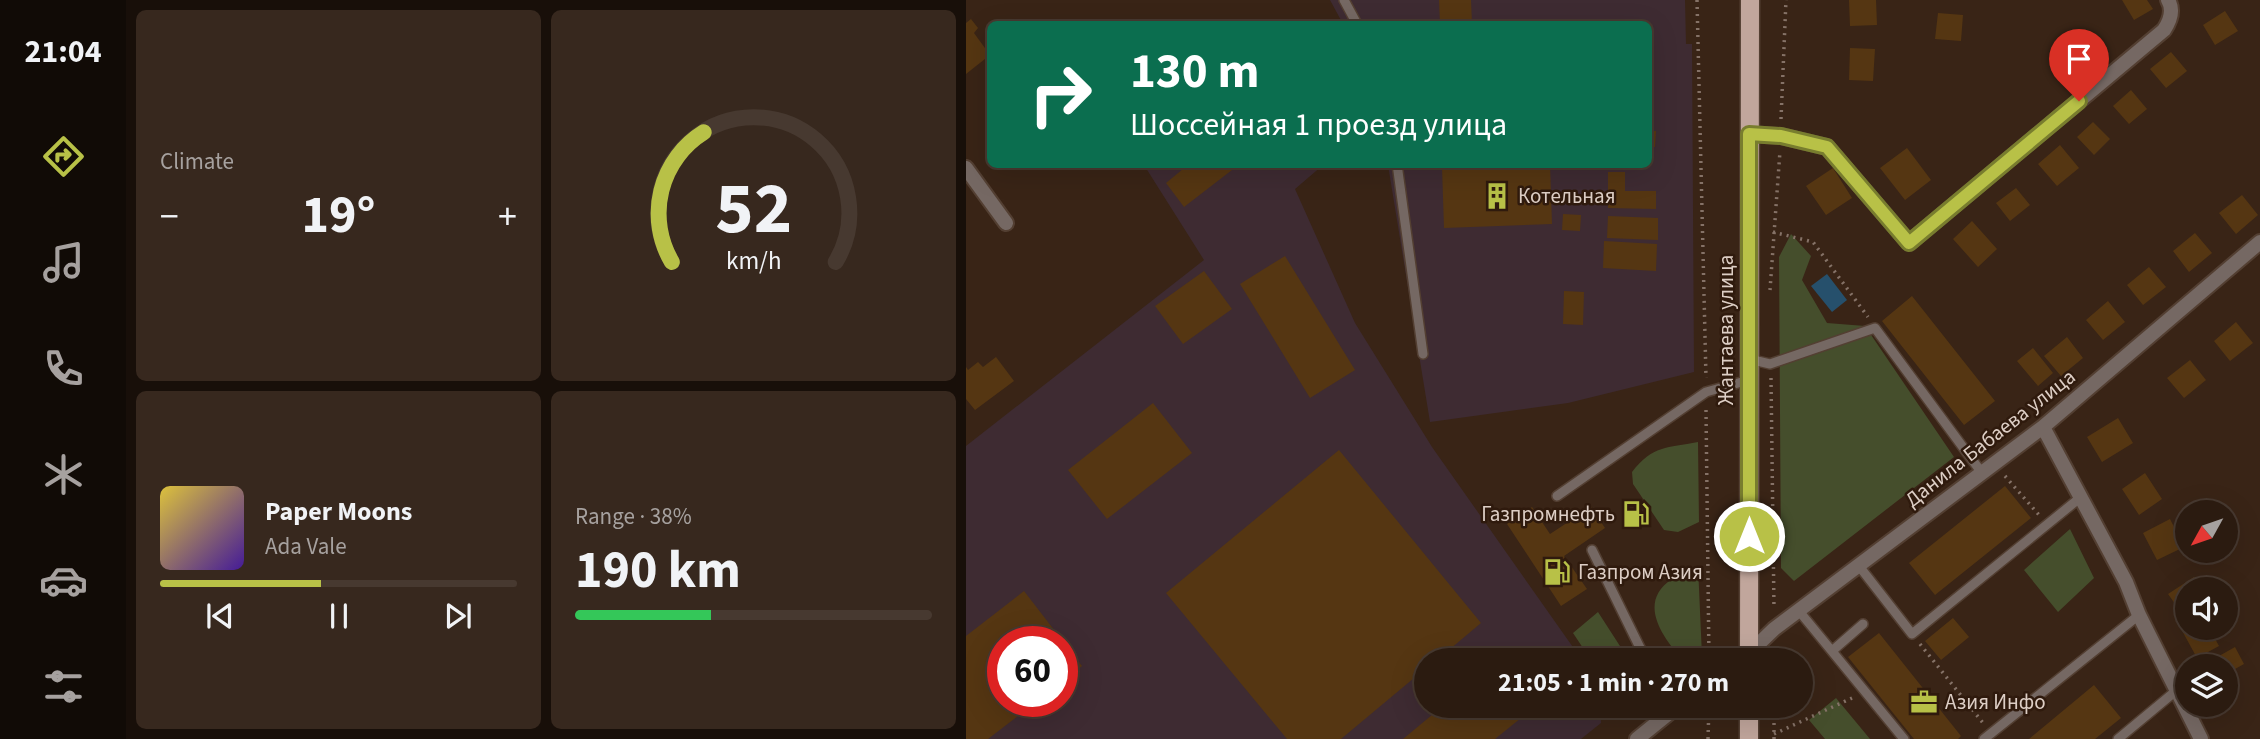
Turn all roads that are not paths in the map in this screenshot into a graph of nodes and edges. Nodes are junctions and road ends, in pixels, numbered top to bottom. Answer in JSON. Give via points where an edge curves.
{"nodes":[{"id":1,"x":1344,"y":0,"type":"edge"},
{"id":2,"x":1749,"y":0,"type":"edge"},
{"id":3,"x":2168,"y":0,"type":"edge"},
{"id":4,"x":1355,"y":21,"type":"edge"},
{"id":5,"x":1749,"y":134,"type":"junction"},
{"id":6,"x":966,"y":168,"type":"edge"},
{"id":7,"x":1398,"y":168,"type":"edge"},
{"id":8,"x":1006,"y":223,"type":"dead end"},
{"id":9,"x":2260,"y":242,"type":"edge"},
{"id":10,"x":1423,"y":354,"type":"dead end"},
{"id":11,"x":1749,"y":359,"type":"junction"},
{"id":12,"x":1749,"y":380,"type":"junction"},
{"id":13,"x":2043,"y":427,"type":"junction"},
{"id":14,"x":1982,"y":473,"type":"junction"},
{"id":15,"x":1557,"y":496,"type":"dead end"},
{"id":16,"x":2081,"y":497,"type":"junction"},
{"id":17,"x":1592,"y":550,"type":"dead end"},
{"id":18,"x":1858,"y":566,"type":"junction"},
{"id":19,"x":1799,"y":611,"type":"junction"},
{"id":20,"x":2139,"y":615,"type":"junction"},
{"id":21,"x":1863,"y":624,"type":"dead end"},
{"id":22,"x":1640,"y":648,"type":"edge"},
{"id":23,"x":1746,"y":648,"type":"edge"},
{"id":24,"x":1756,"y":648,"type":"edge"},
{"id":25,"x":1832,"y":651,"type":"junction"},
{"id":26,"x":2175,"y":686,"type":"edge"},
{"id":27,"x":2175,"y":692,"type":"edge"},
{"id":28,"x":2190,"y":717,"type":"edge"},
{"id":29,"x":1661,"y":718,"type":"edge"},
{"id":30,"x":1749,"y":718,"type":"edge"},
{"id":31,"x":1988,"y":736,"type":"edge"},
{"id":32,"x":1637,"y":739,"type":"edge"},
{"id":33,"x":1749,"y":739,"type":"edge"},
{"id":34,"x":1904,"y":739,"type":"edge"},
{"id":35,"x":2118,"y":739,"type":"edge"},
{"id":36,"x":2201,"y":739,"type":"edge"}],
"edges":[{"from":1,"to":4,"type":"lane"},
{"from":2,"to":5,"type":"main road","name":"Жантаева улица"},
{"from":3,"to":5,"type":"street","via":[[2170,20],[2164,30],[1909,243],[1827,147]]},
{"from":5,"to":11,"type":"main road","name":"Жантаева улица"},
{"from":6,"to":8,"type":"street"},
{"from":7,"to":10,"type":"lane"},
{"from":9,"to":13,"type":"street","name":"Данила Бабаева улица"},
{"from":11,"to":12,"type":"main road","name":"Жантаева улица"},
{"from":11,"to":14,"type":"lane","via":[[1770,364],[1875,328]]},
{"from":12,"to":15,"type":"lane","via":[[1706,392]]},
{"from":12,"to":23,"type":"main road","name":"Жантаева улица"},
{"from":13,"to":14,"type":"street","name":"Данила Бабаева улица"},
{"from":13,"to":16,"type":"street"},
{"from":14,"to":18,"type":"street","name":"Данила Бабаева улица"},
{"from":16,"to":18,"type":"lane","via":[[1912,634]]},
{"from":16,"to":20,"type":"street"},
{"from":17,"to":22,"type":"lane"},
{"from":18,"to":19,"type":"street","name":"Данила Бабаева улица"},
{"from":19,"to":24,"type":"street","name":"Данила Бабаева улица"},
{"from":19,"to":25,"type":"lane"},
{"from":20,"to":26,"type":"street"},
{"from":20,"to":31,"type":"lane"},
{"from":21,"to":25,"type":"lane"},
{"from":25,"to":34,"type":"lane"},
{"from":27,"to":35,"type":"lane"},
{"from":28,"to":36,"type":"street"},
{"from":29,"to":32,"type":"street"},
{"from":30,"to":33,"type":"main road"}]}
